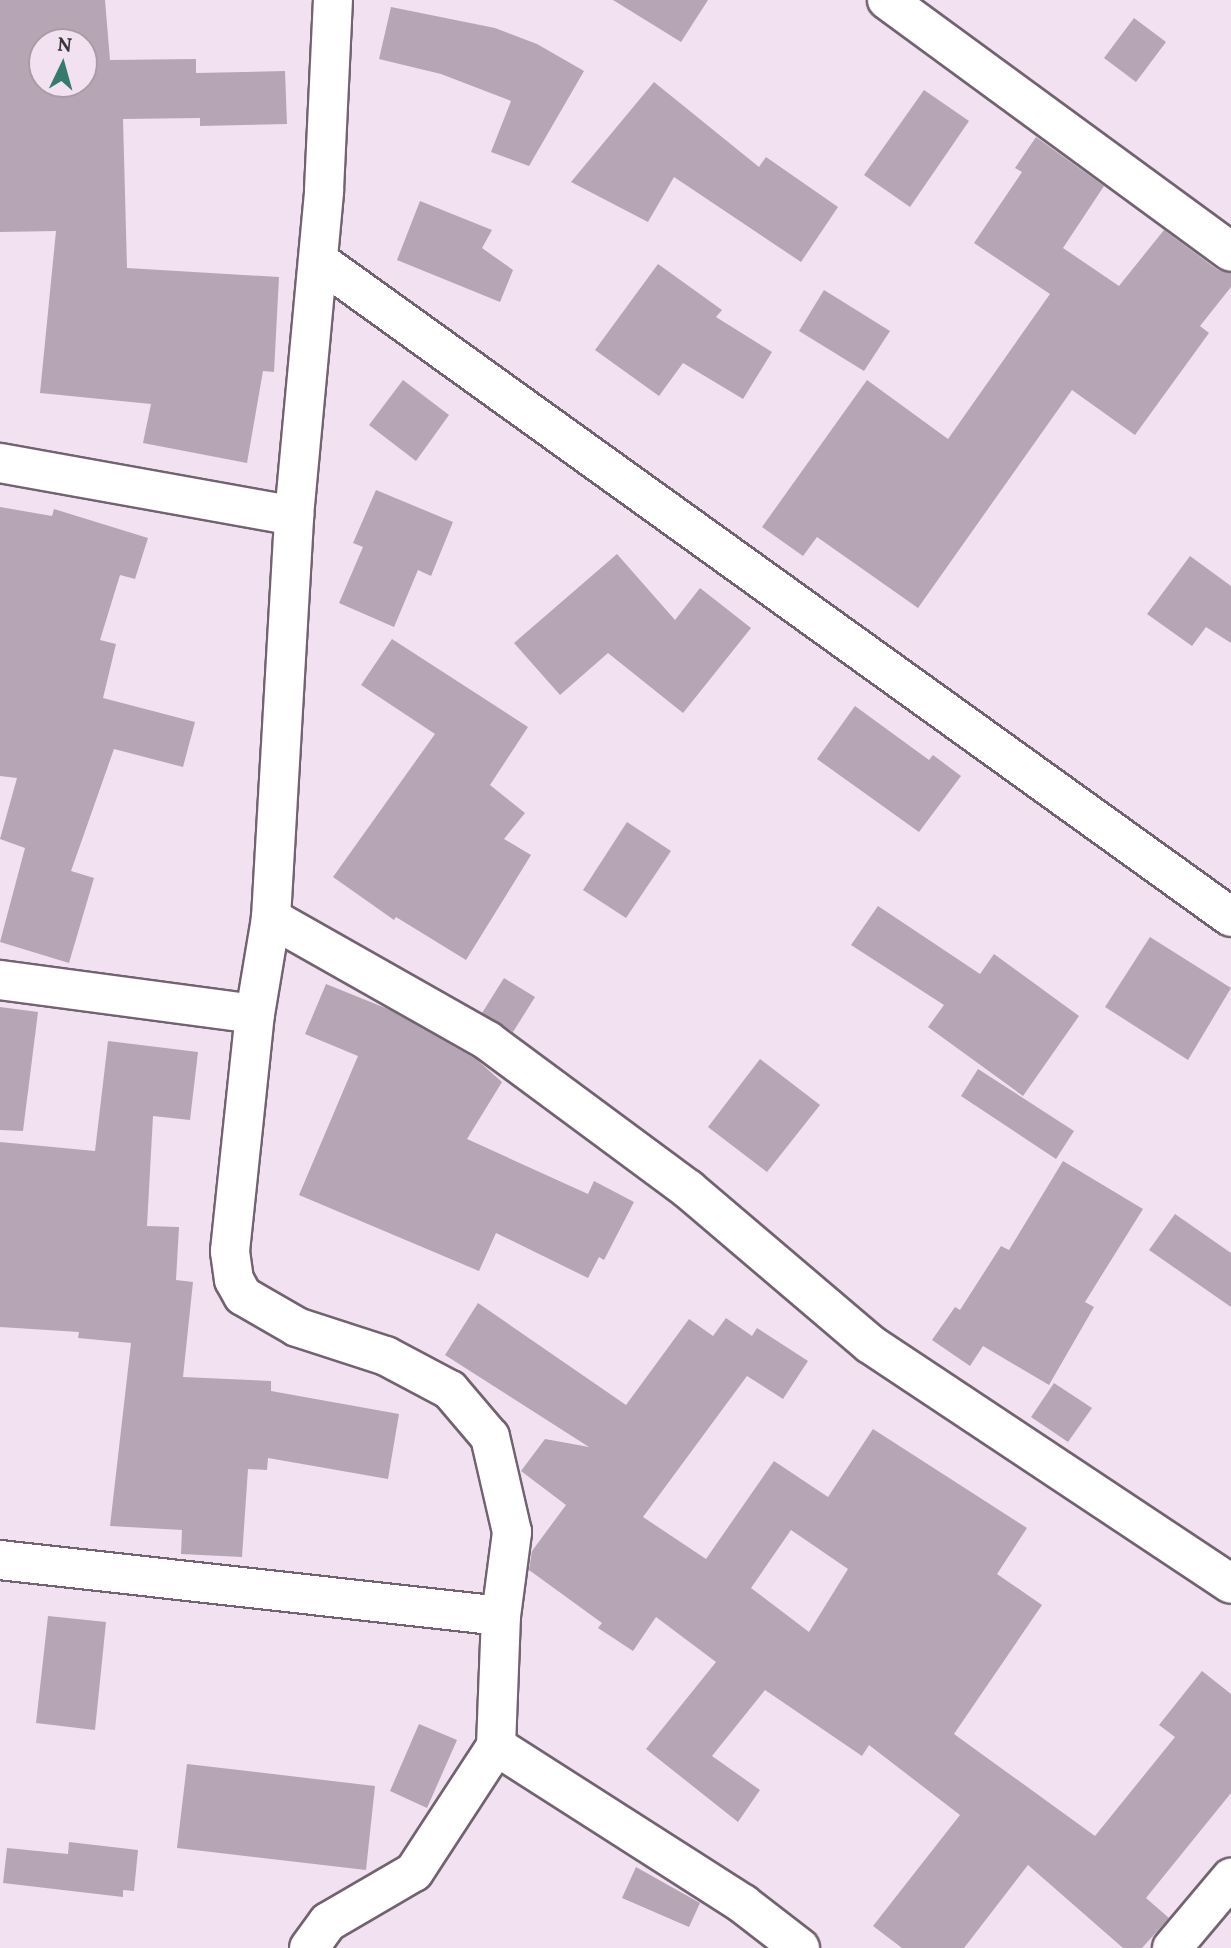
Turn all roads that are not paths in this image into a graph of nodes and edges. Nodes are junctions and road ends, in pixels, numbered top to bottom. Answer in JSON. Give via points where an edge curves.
{"nodes":[{"id":1,"x":333,"y":0,"type":"edge"},
{"id":2,"x":887,"y":0,"type":"edge"},
{"id":3,"x":1231,"y":251,"type":"edge"},
{"id":4,"x":319,"y":261,"type":"junction"},
{"id":5,"x":0,"y":463,"type":"edge"},
{"id":6,"x":295,"y":516,"type":"junction"},
{"id":7,"x":1231,"y":916,"type":"edge"},
{"id":8,"x":271,"y":918,"type":"junction"},
{"id":9,"x":0,"y":980,"type":"edge"},
{"id":10,"x":255,"y":1014,"type":"junction"},
{"id":11,"x":0,"y":1560,"type":"edge"},
{"id":12,"x":1231,"y":1584,"type":"edge"},
{"id":13,"x":501,"y":1615,"type":"junction"},
{"id":14,"x":495,"y":1746,"type":"junction"},
{"id":15,"x":1231,"y":1878,"type":"edge"},
{"id":16,"x":309,"y":1948,"type":"edge"},
{"id":17,"x":800,"y":1948,"type":"edge"},
{"id":18,"x":1172,"y":1948,"type":"edge"}],
"edges":[{"from":1,"to":4,"type":"street"},
{"from":2,"to":3,"type":"street"},
{"from":4,"to":6,"type":"street"},
{"from":4,"to":7,"type":"street"},
{"from":5,"to":6,"type":"street"},
{"from":6,"to":8,"type":"street"},
{"from":8,"to":10,"type":"street"},
{"from":8,"to":12,"type":"street","via":[[488,1041],[688,1189],[870,1344]]},
{"from":9,"to":10,"type":"street"},
{"from":10,"to":13,"type":"street","via":[[230,1251],[233,1280],[243,1296],[265,1310],[297,1327],[408,1367],[450,1390],[469,1409],[490,1437],[512,1532]]},
{"from":11,"to":13,"type":"street"},
{"from":13,"to":14,"type":"street"},
{"from":14,"to":16,"type":"street","via":[[414,1872],[328,1922]]},
{"from":14,"to":17,"type":"street","via":[[743,1904]]},
{"from":15,"to":18,"type":"street"}]}
